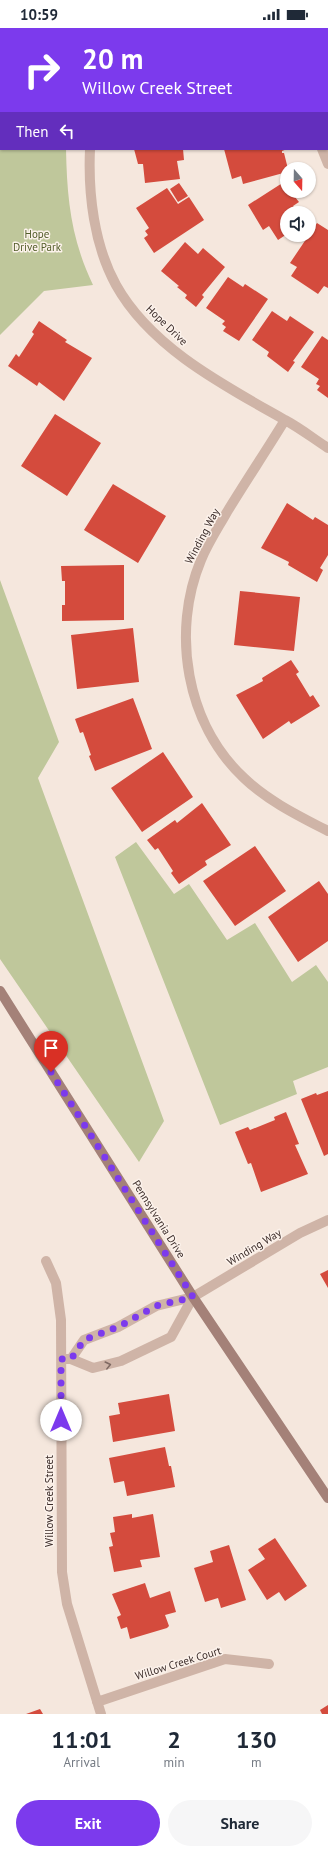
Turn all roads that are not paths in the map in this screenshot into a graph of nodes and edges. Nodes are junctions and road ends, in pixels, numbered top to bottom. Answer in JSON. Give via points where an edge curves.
{"nodes":[{"id":1,"x":90,"y":150,"type":"edge"},
{"id":2,"x":322,"y":150,"type":"edge"},
{"id":3,"x":328,"y":164,"type":"edge"},
{"id":4,"x":285,"y":420,"type":"junction"},
{"id":5,"x":328,"y":448,"type":"edge"},
{"id":6,"x":328,"y":831,"type":"edge"},
{"id":7,"x":0,"y":991,"type":"edge"},
{"id":8,"x":328,"y":1220,"type":"edge"},
{"id":9,"x":46,"y":1262,"type":"dead end"},
{"id":10,"x":193,"y":1297,"type":"junction"},
{"id":11,"x":66,"y":1359,"type":"junction"},
{"id":12,"x":328,"y":1498,"type":"edge"},
{"id":13,"x":269,"y":1664,"type":"dead end"},
{"id":14,"x":97,"y":1702,"type":"junction"},
{"id":15,"x":101,"y":1714,"type":"edge"}],
"edges":[{"from":1,"to":4,"type":"street","name":"Hope Drive","via":[[90,189],[98,233],[109,269],[126,300],[153,331],[184,358]]},
{"from":2,"to":3,"type":"street"},
{"from":4,"to":5,"type":"street","name":"Hope Drive"},
{"from":4,"to":6,"type":"street","name":"Winding Way","via":[[201,559],[187,607],[186,654],[199,709],[212,737],[229,762],[260,792],[282,807]]},
{"from":7,"to":10,"type":"street","name":"Pennsylvania Drive"},
{"from":8,"to":10,"type":"street","name":"Winding Way"},
{"from":9,"to":11,"type":"street","name":"Willow Creek Street","via":[[58,1292]]},
{"from":10,"to":11,"type":"street","via":[[156,1306],[118,1327],[84,1340]]},
{"from":11,"to":10,"type":"street","one_way":true,"via":[[93,1368],[121,1362],[171,1337]]},
{"from":10,"to":12,"type":"street","name":"Pennsylvania Drive"},
{"from":11,"to":14,"type":"street","name":"Willow Creek Street","via":[[62,1572],[69,1612]]},
{"from":13,"to":14,"type":"street","name":"Willow Creek Court","via":[[225,1659]]},
{"from":14,"to":15,"type":"street","name":"Willow Creek Street"}]}
